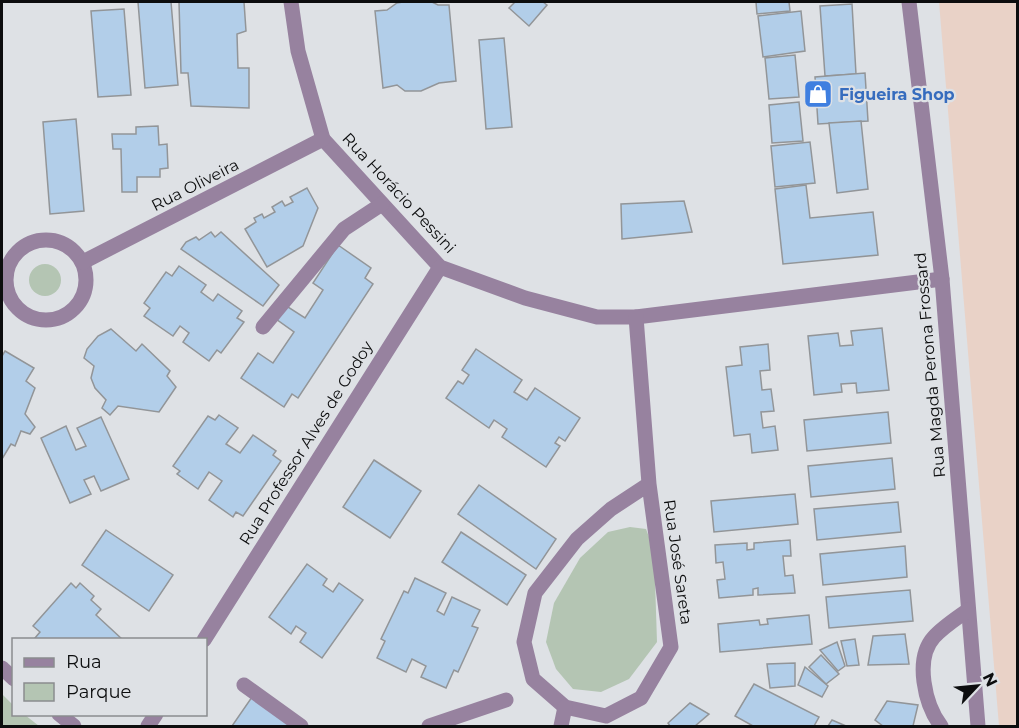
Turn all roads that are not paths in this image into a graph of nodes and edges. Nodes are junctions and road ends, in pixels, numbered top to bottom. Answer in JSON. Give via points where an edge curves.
{"nodes":[{"id":1,"x":291,"y":2,"type":"edge"},
{"id":2,"x":909,"y":2,"type":"edge"},
{"id":3,"x":323,"y":139,"type":"junction"},
{"id":4,"x":382,"y":204,"type":"junction"},
{"id":5,"x":83,"y":262,"type":"junction"},
{"id":6,"x":440,"y":267,"type":"junction"},
{"id":7,"x":942,"y":279,"type":"junction"},
{"id":8,"x":636,"y":318,"type":"junction"},
{"id":9,"x":263,"y":327,"type":"dead end"},
{"id":10,"x":649,"y":484,"type":"junction"},
{"id":11,"x":968,"y":610,"type":"junction"},
{"id":12,"x":205,"y":638,"type":"edge"},
{"id":13,"x":244,"y":686,"type":"dead end"},
{"id":14,"x":506,"y":700,"type":"dead end"},
{"id":15,"x":564,"y":707,"type":"junction"},
{"id":16,"x":62,"y":716,"type":"edge"},
{"id":17,"x":74,"y":726,"type":"edge"},
{"id":18,"x":300,"y":726,"type":"edge"},
{"id":19,"x":429,"y":726,"type":"edge"},
{"id":20,"x":561,"y":726,"type":"edge"},
{"id":21,"x":941,"y":726,"type":"edge"},
{"id":22,"x":978,"y":726,"type":"edge"}],
"edges":[{"from":1,"to":3,"type":"street","name":"Rua Horácio Pessini","via":[[298,51]]},
{"from":2,"to":7,"type":"street","name":"Rua Magda Perona Frossard"},
{"from":3,"to":4,"type":"street","name":"Rua Horácio Pessini"},
{"from":3,"to":5,"type":"street","name":"Rua Oliveira"},
{"from":4,"to":6,"type":"street","name":"Rua Horácio Pessini"},
{"from":4,"to":9,"type":"street","via":[[344,229]]},
{"from":5,"to":5,"type":"street","via":[[86,287],[75,310],[52,321],[27,317],[9,298],[6,273],[17,251],[32,243],[40,240],[65,244]]},
{"from":6,"to":8,"type":"street","name":"Rua Horácio Pessini","via":[[525,298],[597,317]]},
{"from":6,"to":12,"type":"street","name":"Rua Professor Alves de Godoy"},
{"from":7,"to":8,"type":"street","name":"Rua Horácio Pessini"},
{"from":7,"to":11,"type":"street","name":"Rua Magda Perona Frossard"},
{"from":8,"to":10,"type":"street","name":"Rua José Sareta"},
{"from":10,"to":15,"type":"street","name":"Rua José Sareta","via":[[611,509],[577,539],[535,593],[524,642],[533,679]]},
{"from":10,"to":15,"type":"street","name":"Rua José Sareta","via":[[671,647],[641,698],[606,716]]},
{"from":11,"to":21,"type":"street","via":[[933,637],[925,654],[923,680],[931,713]]},
{"from":11,"to":22,"type":"street","name":"Rua Magda Perona Frossard"},
{"from":13,"to":18,"type":"street"},
{"from":14,"to":19,"type":"street"},
{"from":15,"to":20,"type":"street"},
{"from":16,"to":17,"type":"street"}]}
